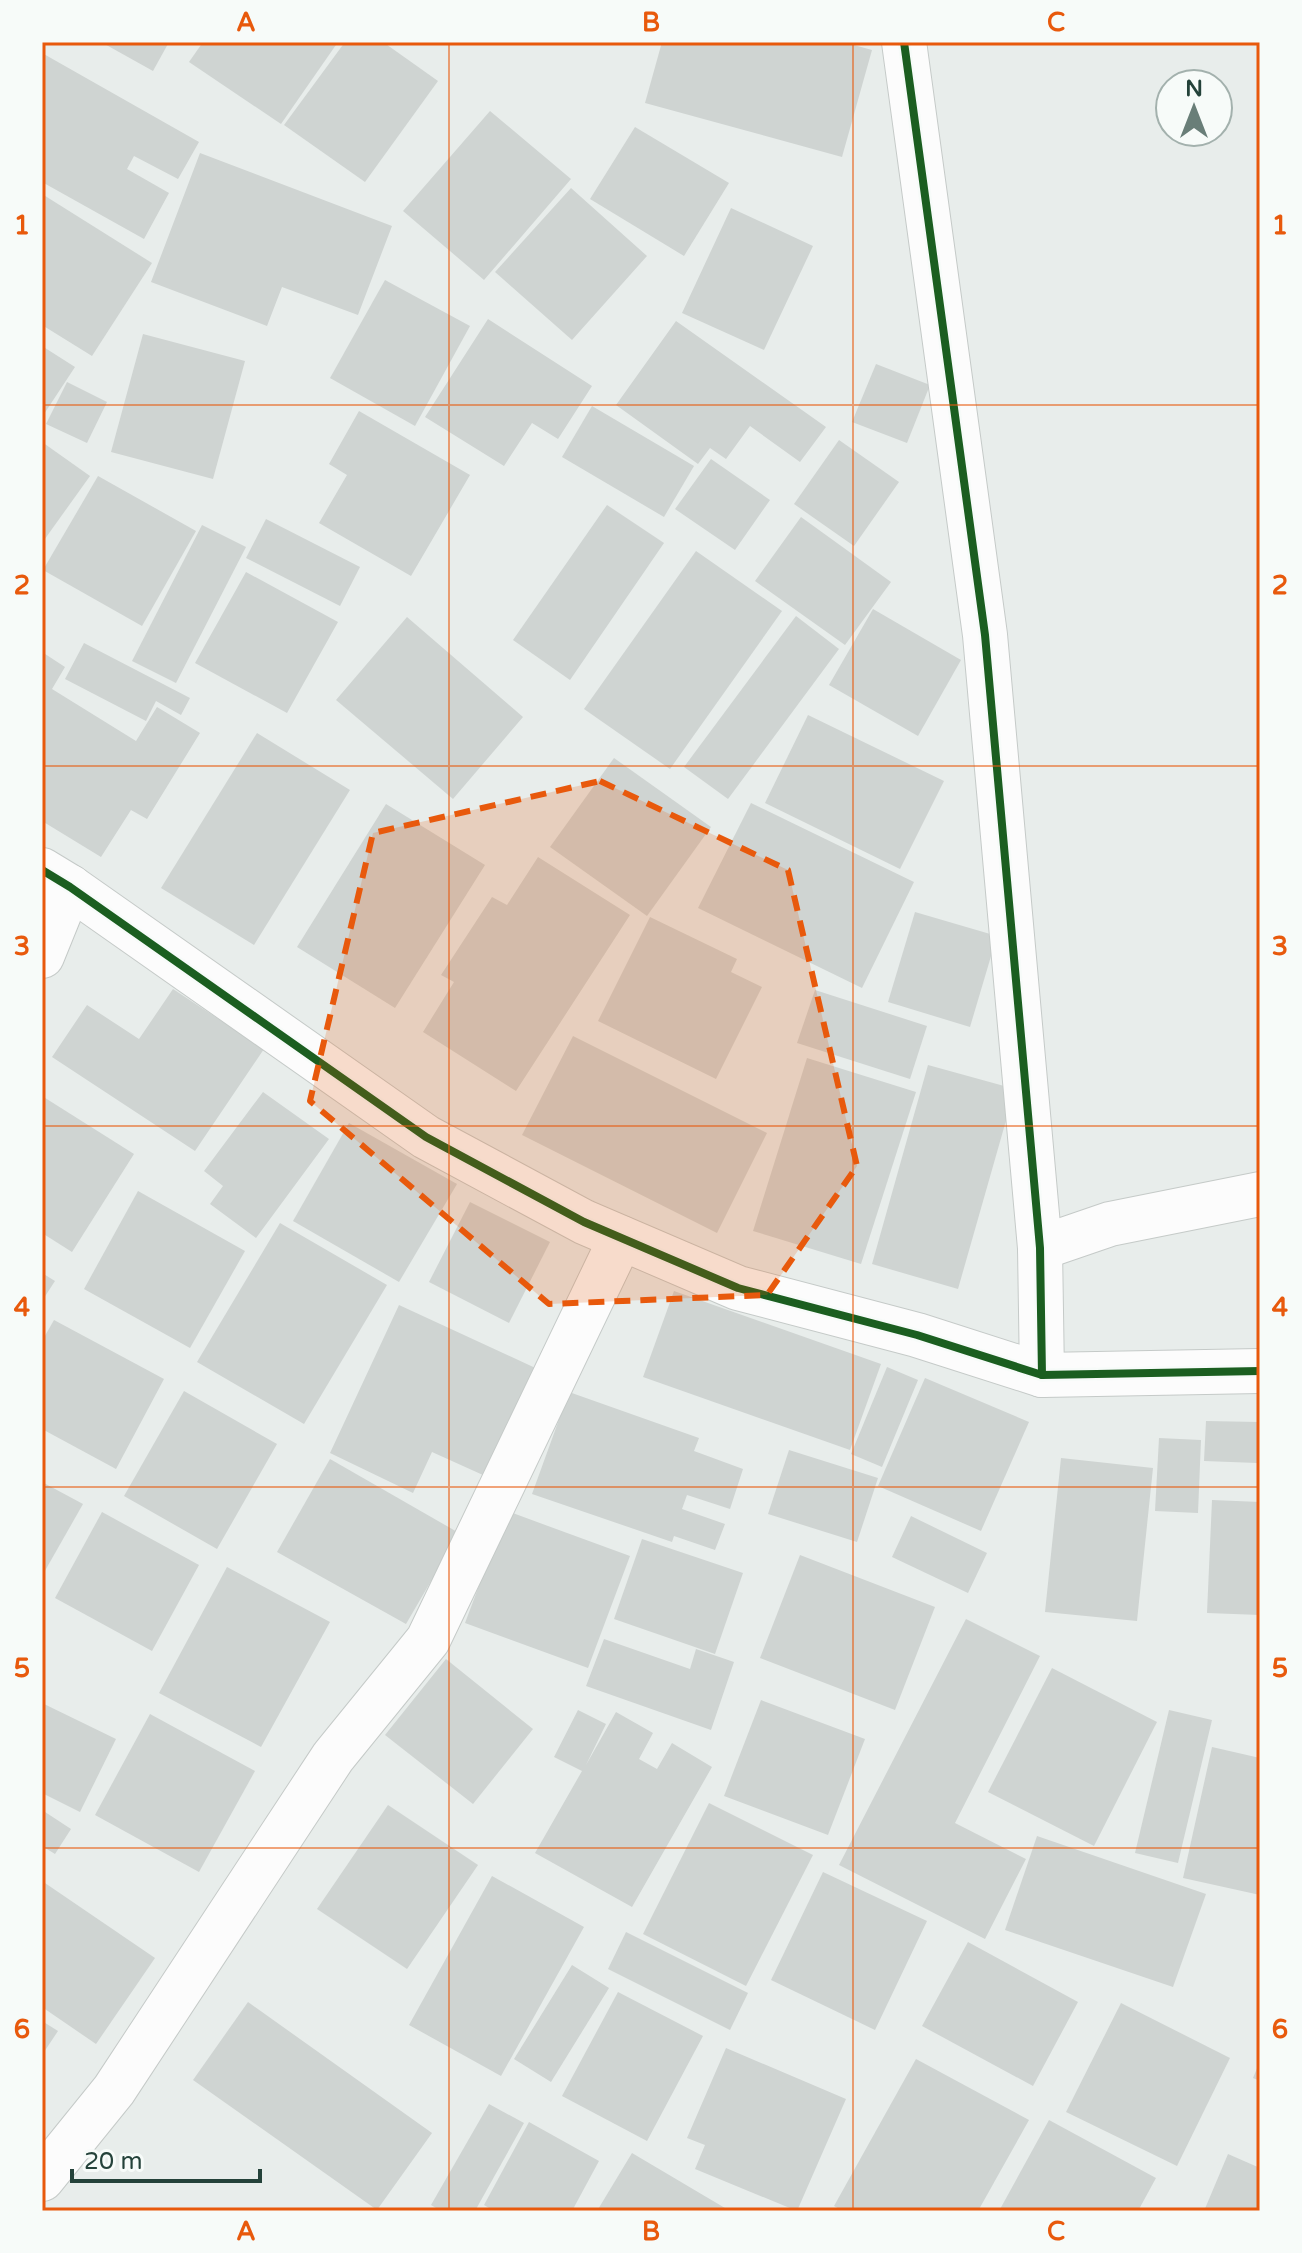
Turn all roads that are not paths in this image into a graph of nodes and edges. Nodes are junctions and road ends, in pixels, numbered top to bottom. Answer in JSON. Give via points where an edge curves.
{"nodes":[{"id":1,"x":904,"y":42,"type":"edge"},
{"id":2,"x":56,"y":878,"type":"edge"},
{"id":3,"x":42,"y":956,"type":"edge"},
{"id":4,"x":1260,"y":1194,"type":"edge"},
{"id":5,"x":621,"y":1238,"type":"junction"},
{"id":6,"x":1040,"y":1248,"type":"junction"},
{"id":7,"x":1260,"y":1371,"type":"edge"},
{"id":8,"x":1042,"y":1375,"type":"junction"},
{"id":9,"x":42,"y":2179,"type":"edge"}],
"edges":[{"from":1,"to":6,"type":"street","via":[[985,635]]},
{"from":2,"to":3,"type":"street"},
{"from":2,"to":5,"type":"street","via":[[426,1137]]},
{"from":4,"to":6,"type":"street","via":[[1110,1224]]},
{"from":5,"to":8,"type":"street","via":[[738,1288],[917,1335]]},
{"from":5,"to":9,"type":"street","via":[[428,1640],[333,1757],[114,2090]]},
{"from":6,"to":8,"type":"street"},
{"from":7,"to":8,"type":"street"}]}
